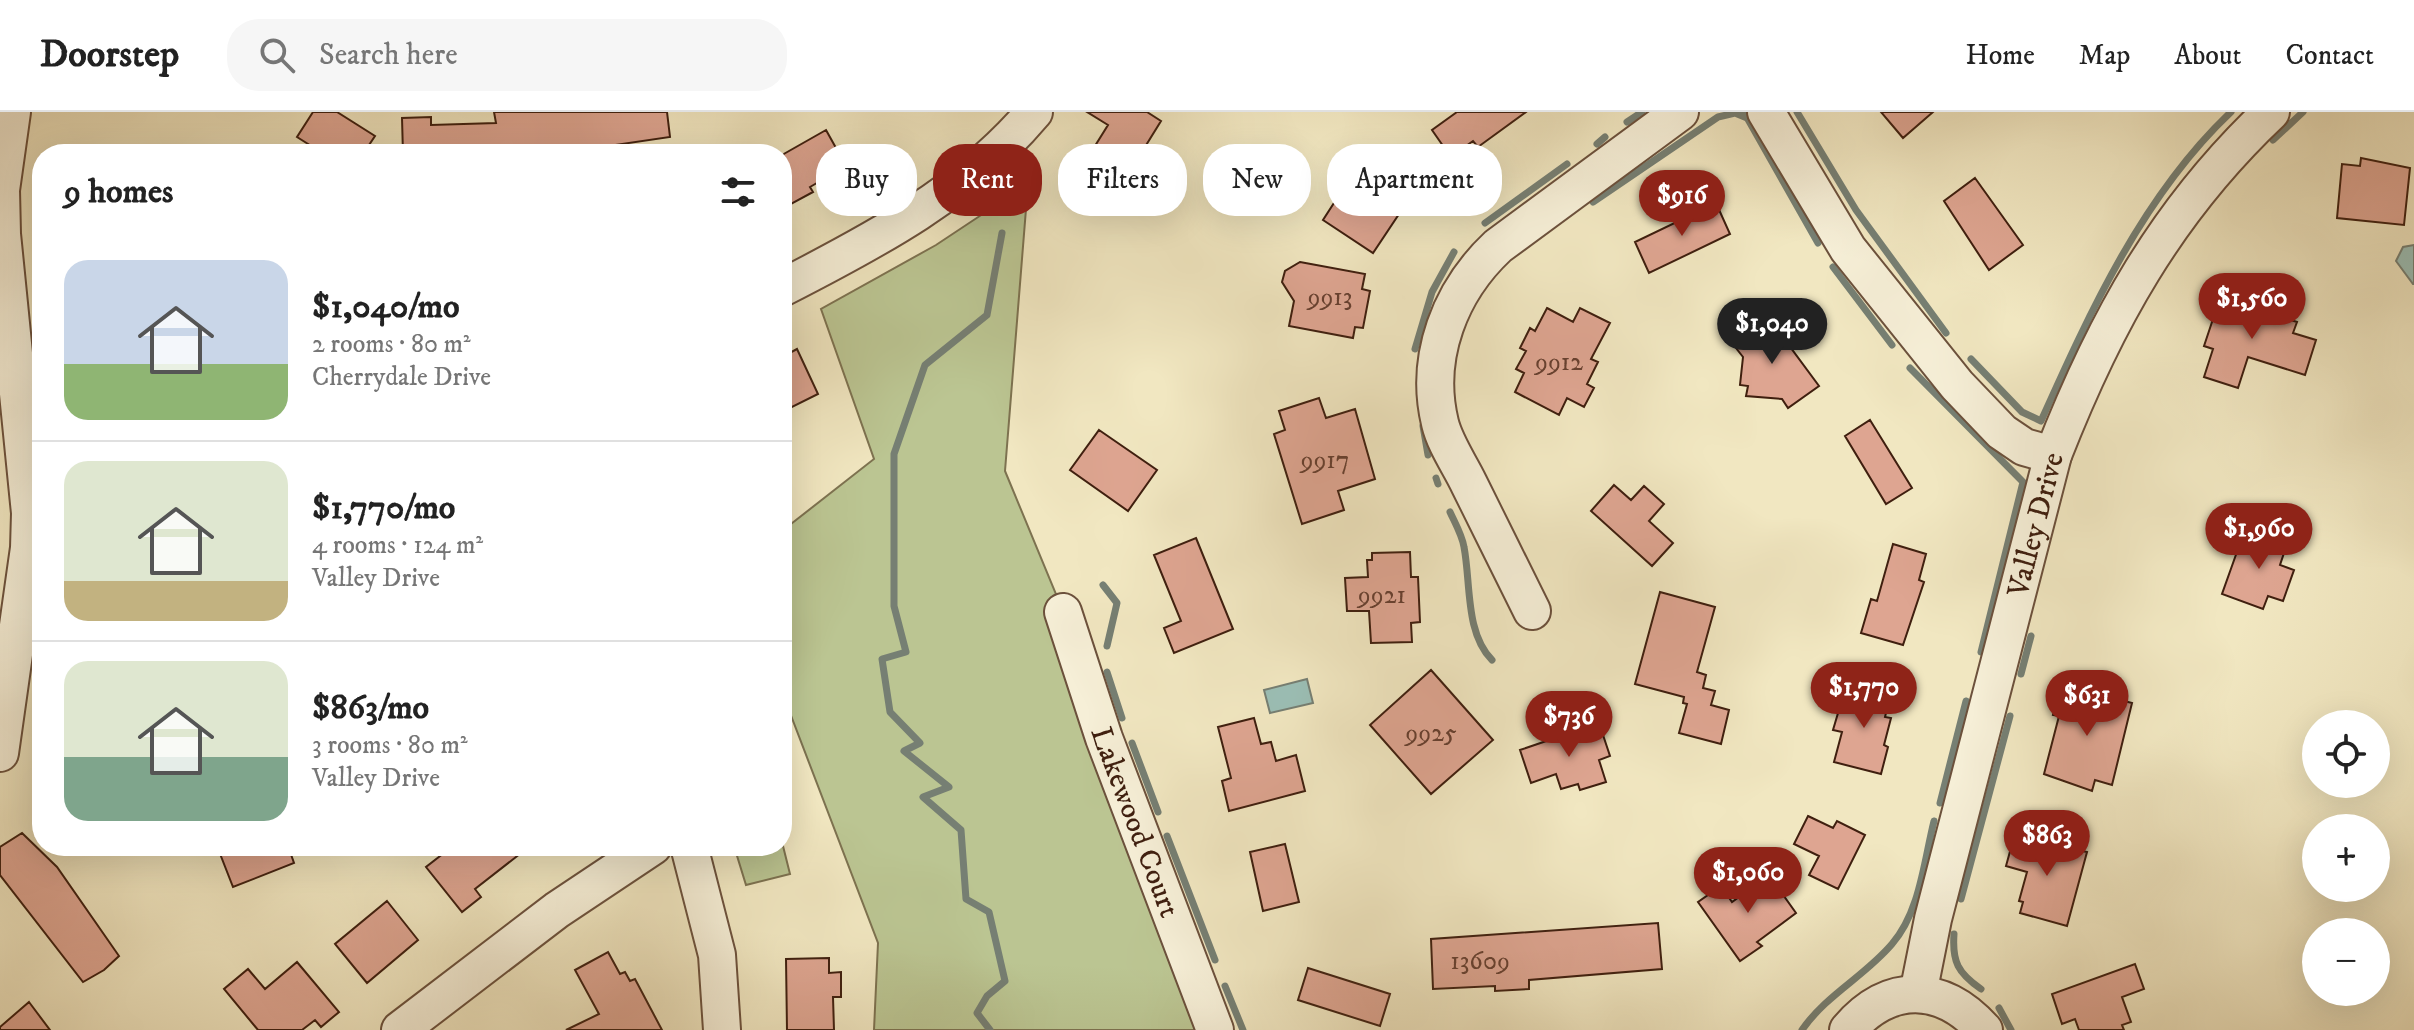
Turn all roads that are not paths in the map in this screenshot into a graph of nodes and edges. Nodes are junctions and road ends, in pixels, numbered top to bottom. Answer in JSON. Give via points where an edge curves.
{"nodes":[{"id":1,"x":12,"y":112,"type":"edge"},
{"id":2,"x":1034,"y":112,"type":"edge"},
{"id":3,"x":1680,"y":112,"type":"edge"},
{"id":4,"x":1766,"y":112,"type":"edge"},
{"id":5,"x":2271,"y":112,"type":"edge"},
{"id":6,"x":792,"y":282,"type":"edge"},
{"id":7,"x":20,"y":433,"type":"edge"},
{"id":8,"x":2053,"y":455,"type":"junction"},
{"id":9,"x":1532,"y":611,"type":"dead end"},
{"id":10,"x":1063,"y":612,"type":"dead end"},
{"id":11,"x":0,"y":753,"type":"edge"},
{"id":12,"x":638,"y":856,"type":"edge"},
{"id":13,"x":692,"y":856,"type":"edge"},
{"id":14,"x":1918,"y":994,"type":"junction"},
{"id":15,"x":400,"y":1030,"type":"edge"},
{"id":16,"x":722,"y":1030,"type":"edge"},
{"id":17,"x":1215,"y":1030,"type":"edge"},
{"id":18,"x":1848,"y":1030,"type":"edge"},
{"id":19,"x":1984,"y":1030,"type":"edge"}],
"edges":[{"from":1,"to":7,"type":"street","via":[[2,220]]},
{"from":2,"to":6,"type":"street","via":[[975,173],[924,209]]},
{"from":3,"to":9,"type":"street","via":[[1498,246],[1476,267],[1450,309],[1438,352],[1435,391],[1441,426]]},
{"from":4,"to":8,"type":"street","via":[[1848,249],[1957,385],[2002,432],[2024,447]]},
{"from":5,"to":8,"type":"street","name":"Valley Drive","via":[[2183,209],[2130,285]]},
{"from":7,"to":11,"type":"street","via":[[29,548]]},
{"from":8,"to":14,"type":"street","name":"Valley Drive"},
{"from":10,"to":17,"type":"street","name":"Lakewood Court","via":[[1104,738]]},
{"from":12,"to":15,"type":"street","via":[[557,910]]},
{"from":13,"to":16,"type":"street","via":[[717,955]]},
{"from":14,"to":18,"type":"street","via":[[1892,997],[1867,1010]]},
{"from":14,"to":19,"type":"street","via":[[1945,999],[1968,1012]]}]}
